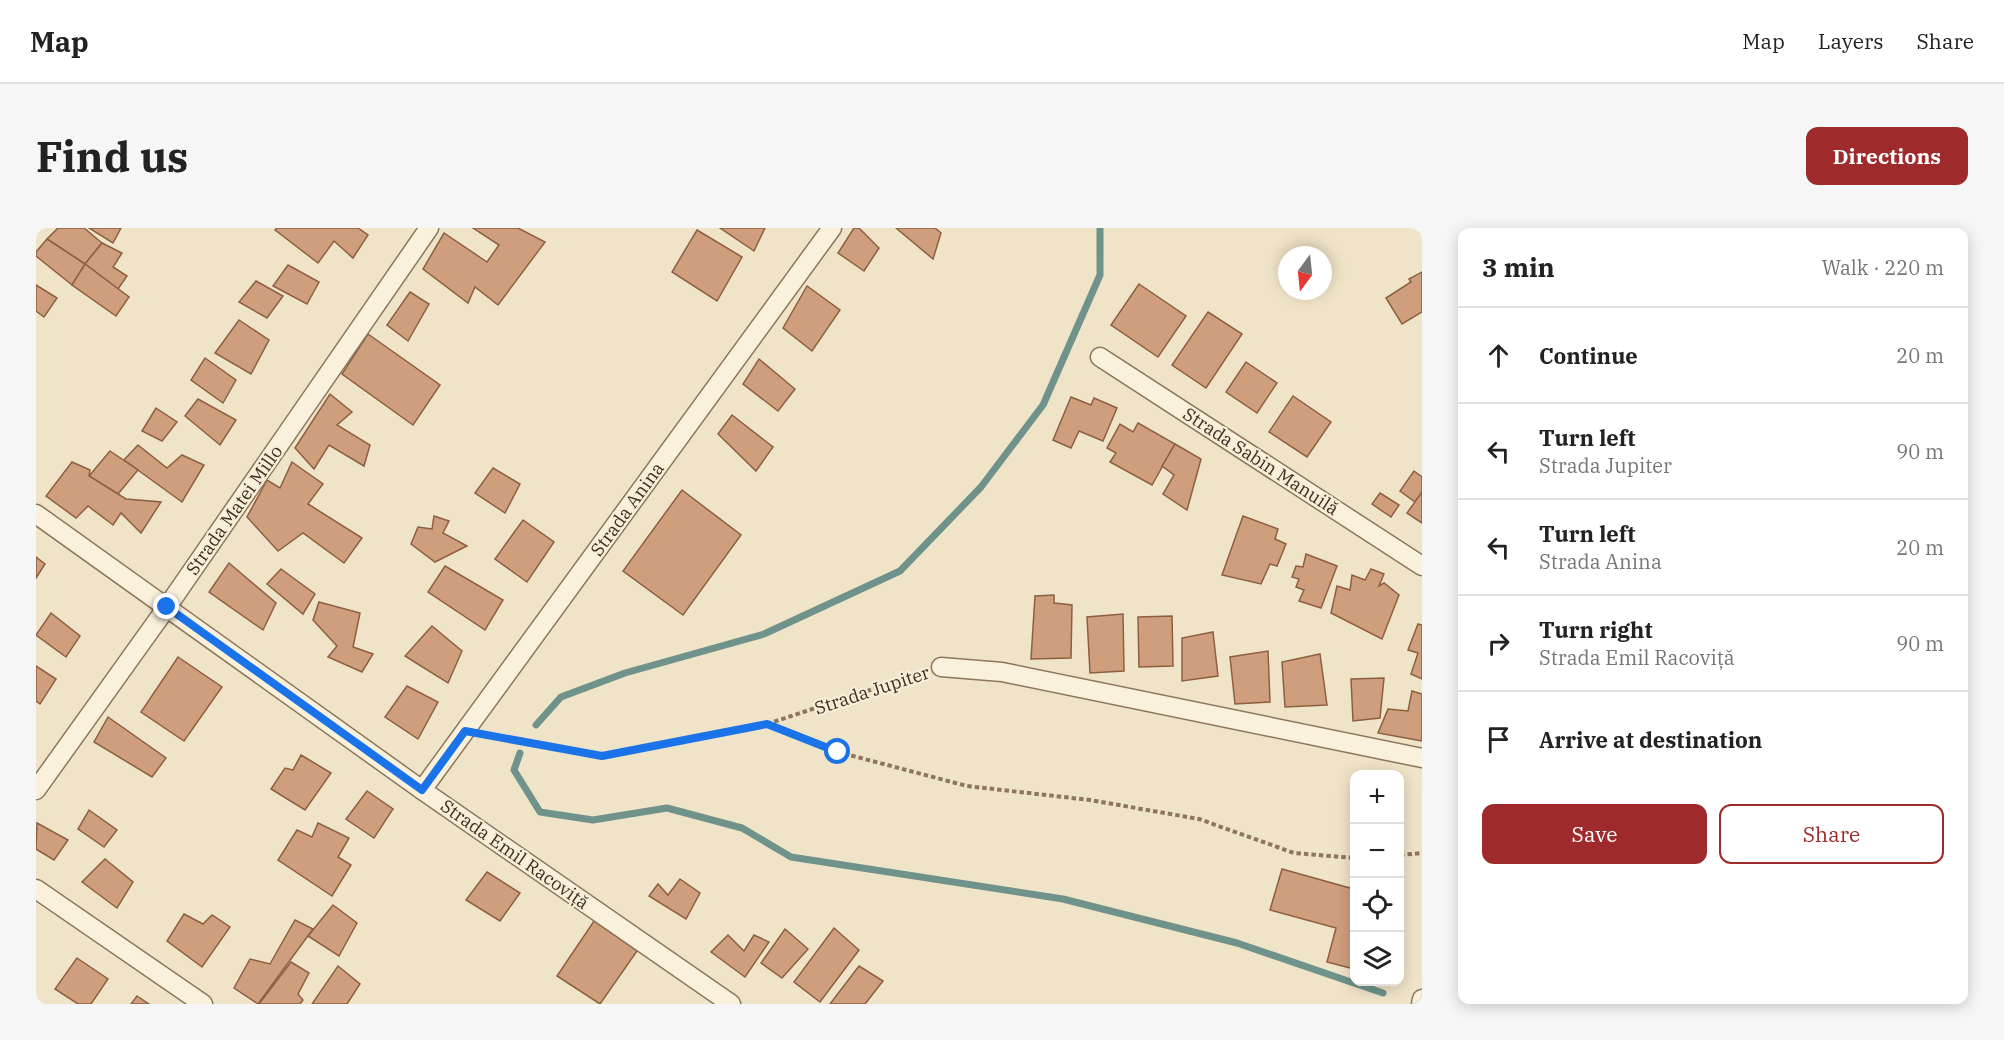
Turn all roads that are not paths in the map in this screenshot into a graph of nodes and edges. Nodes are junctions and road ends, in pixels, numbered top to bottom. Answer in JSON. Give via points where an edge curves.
{"nodes":[{"id":1,"x":429,"y":228,"type":"edge"},
{"id":2,"x":832,"y":228,"type":"edge"},
{"id":3,"x":1100,"y":357,"type":"dead end"},
{"id":4,"x":36,"y":514,"type":"edge"},
{"id":5,"x":1422,"y":566,"type":"edge"},
{"id":6,"x":167,"y":607,"type":"junction"},
{"id":7,"x":941,"y":668,"type":"road end"},
{"id":8,"x":1422,"y":758,"type":"edge"},
{"id":9,"x":36,"y":790,"type":"edge"},
{"id":10,"x":422,"y":790,"type":"junction"},
{"id":11,"x":36,"y":889,"type":"edge"},
{"id":12,"x":1422,"y":999,"type":"edge"},
{"id":13,"x":203,"y":1004,"type":"edge"},
{"id":14,"x":731,"y":1004,"type":"edge"},
{"id":15,"x":1421,"y":1004,"type":"edge"}],
"edges":[{"from":1,"to":6,"type":"street","name":"Strada Matei Millo"},
{"from":2,"to":10,"type":"street","name":"Strada Anina"},
{"from":3,"to":5,"type":"street","name":"Strada Sabin Manuilă"},
{"from":4,"to":6,"type":"street","name":"Strada Emil Racoviță"},
{"from":6,"to":9,"type":"street","name":"Strada Matei Millo"},
{"from":6,"to":10,"type":"street","name":"Strada Emil Racoviță"},
{"from":7,"to":8,"type":"street","name":"Strada Jupiter","via":[[1002,672]]},
{"from":10,"to":14,"type":"street","name":"Strada Emil Racoviță"},
{"from":11,"to":13,"type":"street"},
{"from":12,"to":15,"type":"street"}]}
